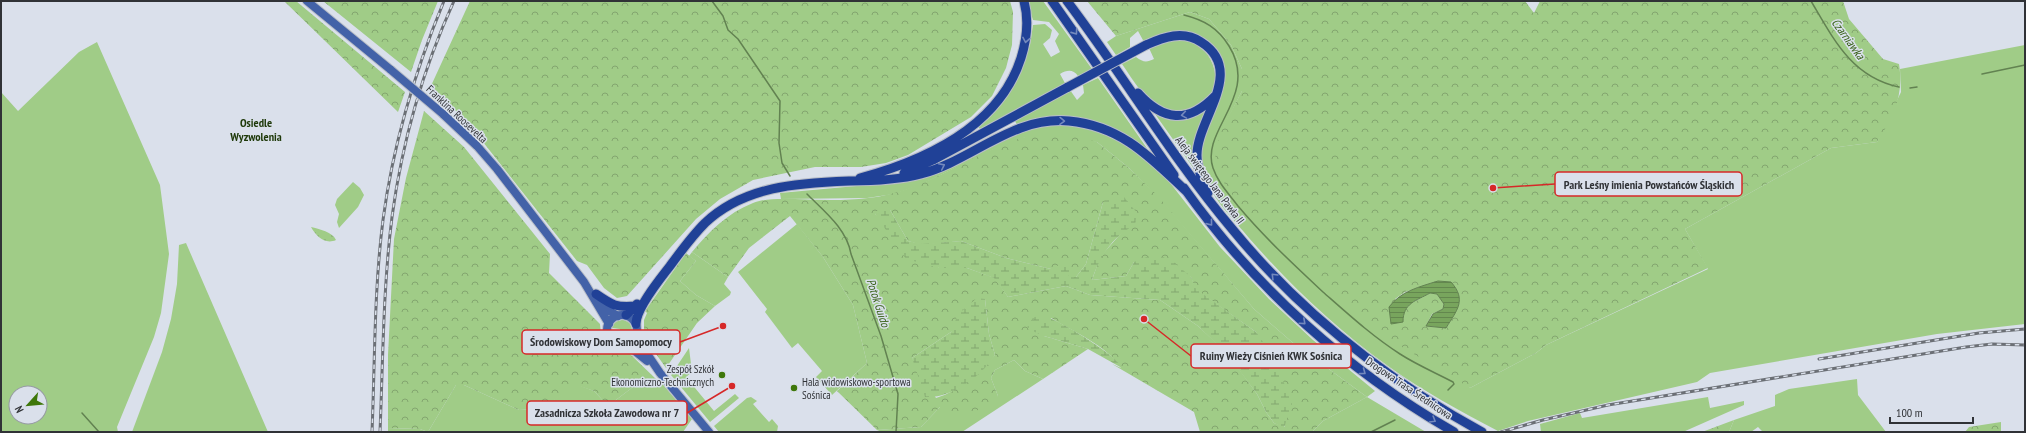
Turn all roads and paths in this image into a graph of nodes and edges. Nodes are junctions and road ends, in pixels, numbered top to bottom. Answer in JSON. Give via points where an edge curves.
{"nodes":[{"id":1,"x":307,"y":1,"type":"edge"},
{"id":2,"x":1024,"y":1,"type":"edge"},
{"id":3,"x":1052,"y":1,"type":"edge"},
{"id":4,"x":1067,"y":1,"type":"edge"},
{"id":5,"x":1117,"y":71,"type":"junction"},
{"id":6,"x":1216,"y":95,"type":"junction"},
{"id":7,"x":891,"y":178,"type":"junction"},
{"id":8,"x":849,"y":181,"type":"junction"},
{"id":9,"x":1187,"y":192,"type":"junction"},
{"id":10,"x":1216,"y":210,"type":"junction"},
{"id":11,"x":584,"y":282,"type":"junction"},
{"id":12,"x":651,"y":292,"type":"junction"},
{"id":13,"x":596,"y":294,"type":"junction"},
{"id":14,"x":636,"y":306,"type":"junction"},
{"id":15,"x":622,"y":315,"type":"junction"},
{"id":16,"x":609,"y":324,"type":"junction"},
{"id":17,"x":636,"y":324,"type":"junction"},
{"id":18,"x":635,"y":336,"type":"junction"},
{"id":19,"x":626,"y":344,"type":"junction"},
{"id":20,"x":1358,"y":352,"type":"joint"},
{"id":21,"x":660,"y":373,"type":"junction"},
{"id":22,"x":709,"y":432,"type":"edge"},
{"id":23,"x":1454,"y":432,"type":"edge"},
{"id":24,"x":1482,"y":432,"type":"edge"}],
"edges":[{"from":1,"to":11,"type":"street","name":"Franklina Roosevelta","bridge":true,"via":[[443,114],[477,146]]},
{"from":2,"to":8,"type":"main road","one_way":true,"via":[[1027,30],[1017,71],[1003,96],[988,114],[956,138],[900,167]]},
{"from":3,"to":9,"type":"main road","one_way":true},
{"from":4,"to":5,"type":"main road","name":"Aleja świętego Jana Pawła II"},
{"from":6,"to":5,"type":"main road","one_way":true,"via":[[1193,113],[1185,116],[1169,115],[1144,100]]},
{"from":5,"to":10,"type":"main road","name":"Aleja świętego Jana Pawła II"},
{"from":6,"to":7,"type":"main road","bridge":true,"via":[[1220,83],[1219,66],[1212,52],[1193,38],[1180,35],[1164,37],[933,160]]},
{"from":6,"to":10,"type":"main road","via":[[1196,155],[1198,168]]},
{"from":7,"to":8,"type":"main road","via":[[873,182]]},
{"from":7,"to":9,"type":"main road","one_way":true,"via":[[934,170],[1018,127],[1047,121],[1068,121],[1100,127],[1130,142],[1149,156]]},
{"from":8,"to":12,"type":"main road","via":[[776,188],[757,192],[732,203],[698,230]]},
{"from":9,"to":23,"type":"main road","name":"Drogowa Trasa Średnicowa","one_way":true,"via":[[1239,258],[1284,304],[1333,348],[1413,407]]},
{"from":20,"to":10,"type":"main road","name":"Aleja świętego Jana Pawła II","one_way":true,"via":[[1302,304],[1263,265]]},
{"from":11,"to":13,"type":"street","name":"Franklina Roosevelta"},
{"from":11,"to":16,"type":"street","name":"Franklina Roosevelta"},
{"from":12,"to":14,"type":"main road"},
{"from":12,"to":17,"type":"main road","via":[[636,318]]},
{"from":13,"to":14,"type":"main road","via":[[617,307]]},
{"from":13,"to":15,"type":"street","name":"Franklina Roosevelta","via":[[612,312]]},
{"from":14,"to":15,"type":"main road"},
{"from":15,"to":16,"type":"street"},
{"from":15,"to":17,"type":"street","via":[[633,319]]},
{"from":16,"to":19,"type":"street","via":[[610,338],[617,344]]},
{"from":17,"to":18,"type":"street"},
{"from":18,"to":19,"type":"street"},
{"from":18,"to":21,"type":"street"},
{"from":19,"to":21,"type":"street"},
{"from":20,"to":24,"type":"main road","name":"Drogowa Trasa Średnicowa","via":[[1425,399]]},
{"from":21,"to":22,"type":"street"}]}
